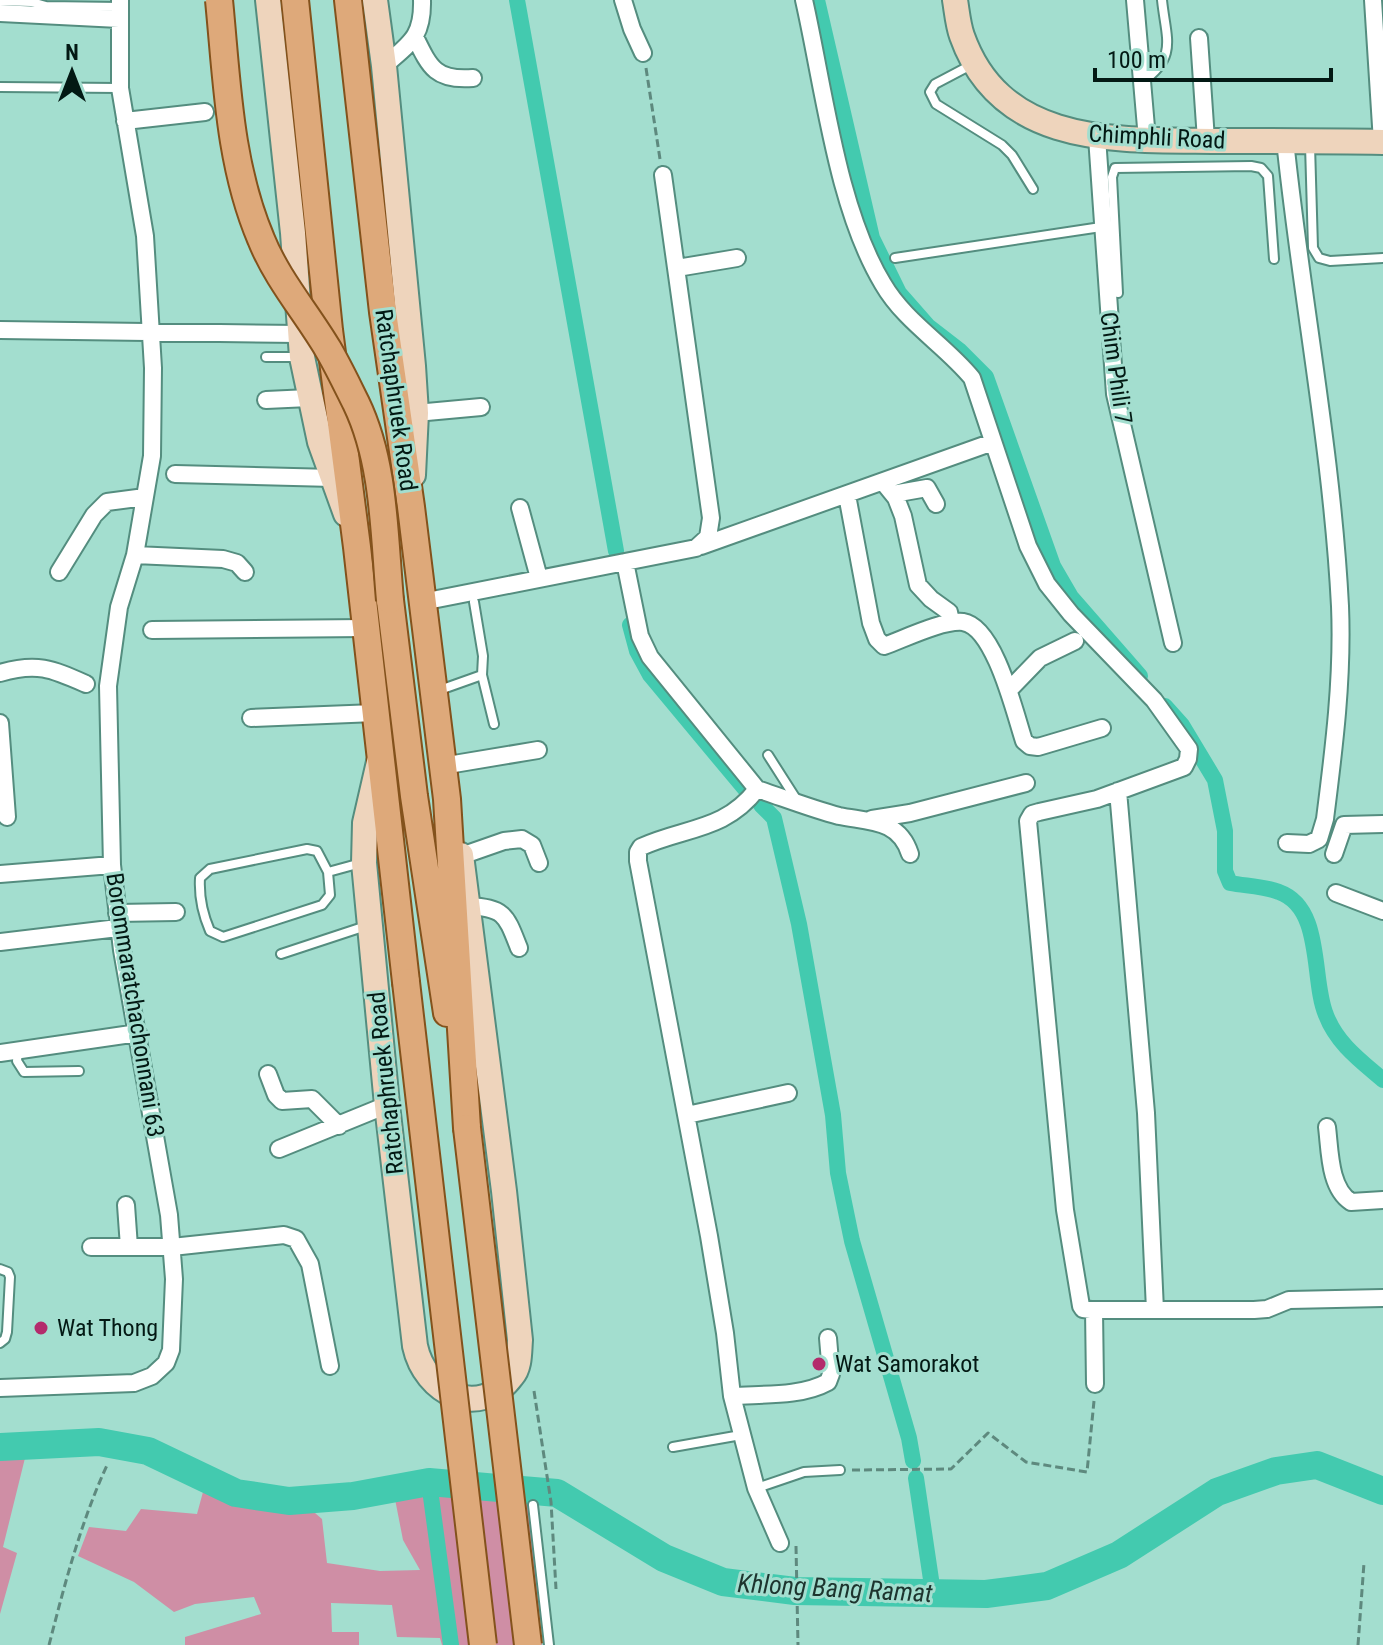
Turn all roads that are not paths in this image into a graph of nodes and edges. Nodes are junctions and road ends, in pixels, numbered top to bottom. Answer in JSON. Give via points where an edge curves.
{"nodes":[{"id":1,"x":219,"y":0,"type":"edge"},
{"id":2,"x":268,"y":0,"type":"edge"},
{"id":3,"x":295,"y":0,"type":"edge"},
{"id":4,"x":348,"y":0,"type":"edge"},
{"id":5,"x":375,"y":0,"type":"edge"},
{"id":6,"x":422,"y":0,"type":"edge"},
{"id":7,"x":623,"y":0,"type":"edge"},
{"id":8,"x":804,"y":0,"type":"edge"},
{"id":9,"x":955,"y":0,"type":"edge"},
{"id":10,"x":1135,"y":0,"type":"edge"},
{"id":11,"x":1162,"y":0,"type":"edge"},
{"id":12,"x":1373,"y":0,"type":"edge"},
{"id":13,"x":0,"y":1,"type":"edge"},
{"id":14,"x":31,"y":1,"type":"edge"},
{"id":15,"x":120,"y":9,"type":"edge"},
{"id":16,"x":0,"y":13,"type":"edge"},
{"id":17,"x":415,"y":37,"type":"junction"},
{"id":18,"x":1199,"y":38,"type":"dead end"},
{"id":19,"x":643,"y":53,"type":"road end"},
{"id":20,"x":974,"y":63,"type":"junction"},
{"id":21,"x":384,"y":66,"type":"junction"},
{"id":22,"x":473,"y":78,"type":"dead end"},
{"id":23,"x":1142,"y":83,"type":"junction"},
{"id":24,"x":0,"y":87,"type":"edge"},
{"id":25,"x":120,"y":88,"type":"junction"},
{"id":26,"x":205,"y":112,"type":"dead end"},
{"id":27,"x":125,"y":121,"type":"junction"},
{"id":28,"x":1097,"y":137,"type":"junction"},
{"id":29,"x":1147,"y":139,"type":"junction"},
{"id":30,"x":1206,"y":140,"type":"junction"},
{"id":31,"x":1309,"y":140,"type":"junction"},
{"id":32,"x":1273,"y":141,"type":"junction"},
{"id":33,"x":1383,"y":142,"type":"edge"},
{"id":34,"x":1261,"y":168,"type":"junction"},
{"id":35,"x":663,"y":175,"type":"road end"},
{"id":36,"x":1033,"y":189,"type":"dead end"},
{"id":37,"x":1101,"y":227,"type":"junction"},
{"id":38,"x":737,"y":258,"type":"dead end"},
{"id":39,"x":895,"y":258,"type":"dead end"},
{"id":40,"x":1383,"y":258,"type":"edge"},
{"id":41,"x":1274,"y":259,"type":"dead end"},
{"id":42,"x":677,"y":268,"type":"junction"},
{"id":43,"x":1118,"y":293,"type":"dead end"},
{"id":44,"x":0,"y":330,"type":"edge"},
{"id":45,"x":149,"y":332,"type":"junction"},
{"id":46,"x":300,"y":346,"type":"junction"},
{"id":47,"x":266,"y":357,"type":"dead end"},
{"id":48,"x":309,"y":398,"type":"junction"},
{"id":49,"x":266,"y":400,"type":"dead end"},
{"id":50,"x":481,"y":407,"type":"dead end"},
{"id":51,"x":416,"y":413,"type":"junction"},
{"id":52,"x":993,"y":442,"type":"junction"},
{"id":53,"x":175,"y":474,"type":"dead end"},
{"id":54,"x":333,"y":478,"type":"junction"},
{"id":55,"x":888,"y":488,"type":"junction"},
{"id":56,"x":847,"y":495,"type":"junction"},
{"id":57,"x":145,"y":497,"type":"junction"},
{"id":58,"x":936,"y":504,"type":"dead end"},
{"id":59,"x":411,"y":507,"type":"junction"},
{"id":60,"x":520,"y":508,"type":"dead end"},
{"id":61,"x":357,"y":547,"type":"junction"},
{"id":62,"x":696,"y":548,"type":"junction"},
{"id":63,"x":135,"y":555,"type":"junction"},
{"id":64,"x":625,"y":562,"type":"junction"},
{"id":65,"x":59,"y":572,"type":"dead end"},
{"id":66,"x":245,"y":572,"type":"dead end"},
{"id":67,"x":539,"y":578,"type":"junction"},
{"id":68,"x":422,"y":602,"type":"junction"},
{"id":69,"x":474,"y":602,"type":"dead end"},
{"id":70,"x":951,"y":622,"type":"junction"},
{"id":71,"x":366,"y":628,"type":"junction"},
{"id":72,"x":152,"y":630,"type":"dead end"},
{"id":73,"x":1075,"y":641,"type":"dead end"},
{"id":74,"x":1173,"y":643,"type":"dead end"},
{"id":75,"x":0,"y":673,"type":"edge"},
{"id":76,"x":482,"y":675,"type":"junction"},
{"id":77,"x":86,"y":684,"type":"dead end"},
{"id":78,"x":1009,"y":690,"type":"junction"},
{"id":79,"x":433,"y":692,"type":"junction"},
{"id":80,"x":375,"y":713,"type":"junction"},
{"id":81,"x":251,"y":718,"type":"dead end"},
{"id":82,"x":0,"y":723,"type":"edge"},
{"id":83,"x":494,"y":724,"type":"dead end"},
{"id":84,"x":1102,"y":728,"type":"dead end"},
{"id":85,"x":538,"y":750,"type":"dead end"},
{"id":86,"x":768,"y":755,"type":"dead end"},
{"id":87,"x":380,"y":756,"type":"junction"},
{"id":88,"x":442,"y":766,"type":"junction"},
{"id":89,"x":1026,"y":783,"type":"dead end"},
{"id":90,"x":757,"y":789,"type":"junction"},
{"id":91,"x":1118,"y":791,"type":"junction"},
{"id":92,"x":447,"y":799,"type":"junction"},
{"id":93,"x":799,"y":802,"type":"junction"},
{"id":94,"x":7,"y":817,"type":"dead end"},
{"id":95,"x":871,"y":819,"type":"junction"},
{"id":96,"x":1383,"y":824,"type":"edge"},
{"id":97,"x":1287,"y":843,"type":"dead end"},
{"id":98,"x":910,"y":854,"type":"dead end"},
{"id":99,"x":1334,"y":854,"type":"dead end"},
{"id":100,"x":461,"y":856,"type":"junction"},
{"id":101,"x":364,"y":863,"type":"junction"},
{"id":102,"x":539,"y":863,"type":"dead end"},
{"id":103,"x":112,"y":865,"type":"junction"},
{"id":104,"x":328,"y":872,"type":"junction"},
{"id":105,"x":0,"y":874,"type":"edge"},
{"id":106,"x":1336,"y":893,"type":"dead end"},
{"id":107,"x":468,"y":906,"type":"junction"},
{"id":108,"x":1383,"y":911,"type":"edge"},
{"id":109,"x":176,"y":912,"type":"dead end"},
{"id":110,"x":118,"y":921,"type":"junction"},
{"id":111,"x":370,"y":925,"type":"junction"},
{"id":112,"x":0,"y":942,"type":"edge"},
{"id":113,"x":519,"y":948,"type":"dead end"},
{"id":114,"x":281,"y":954,"type":"dead end"},
{"id":115,"x":138,"y":1033,"type":"junction"},
{"id":116,"x":18,"y":1049,"type":"junction"},
{"id":117,"x":0,"y":1053,"type":"edge"},
{"id":118,"x":79,"y":1071,"type":"dead end"},
{"id":119,"x":268,"y":1074,"type":"dead end"},
{"id":120,"x":788,"y":1093,"type":"dead end"},
{"id":121,"x":387,"y":1105,"type":"junction"},
{"id":122,"x":687,"y":1115,"type":"junction"},
{"id":123,"x":465,"y":1116,"type":"junction"},
{"id":124,"x":339,"y":1126,"type":"junction"},
{"id":125,"x":1327,"y":1127,"type":"dead end"},
{"id":126,"x":279,"y":1149,"type":"dead end"},
{"id":127,"x":1383,"y":1200,"type":"edge"},
{"id":128,"x":126,"y":1205,"type":"dead end"},
{"id":129,"x":91,"y":1247,"type":"dead end"},
{"id":130,"x":129,"y":1247,"type":"junction"},
{"id":131,"x":172,"y":1247,"type":"junction"},
{"id":132,"x":0,"y":1269,"type":"edge"},
{"id":133,"x":1383,"y":1298,"type":"edge"},
{"id":134,"x":1094,"y":1310,"type":"junction"},
{"id":135,"x":1155,"y":1310,"type":"junction"},
{"id":136,"x":828,"y":1338,"type":"dead end"},
{"id":137,"x":0,"y":1343,"type":"edge"},
{"id":138,"x":330,"y":1366,"type":"dead end"},
{"id":139,"x":1095,"y":1384,"type":"road end"},
{"id":140,"x":0,"y":1388,"type":"edge"},
{"id":141,"x":732,"y":1396,"type":"junction"},
{"id":142,"x":741,"y":1435,"type":"junction"},
{"id":143,"x":673,"y":1447,"type":"dead end"},
{"id":144,"x":840,"y":1470,"type":"road end"},
{"id":145,"x":756,"y":1488,"type":"junction"},
{"id":146,"x":533,"y":1505,"type":"dead end"},
{"id":147,"x":780,"y":1543,"type":"road end"},
{"id":148,"x":483,"y":1645,"type":"edge"},
{"id":149,"x":528,"y":1645,"type":"edge"},
{"id":150,"x":549,"y":1645,"type":"edge"}],
"edges":[{"from":1,"to":123,"type":"main road","bridge":true,"via":[[233,143],[244,194],[262,242],[357,406],[372,449],[414,796]]},
{"from":2,"to":46,"type":"main road"},
{"from":3,"to":61,"type":"main road","name":"Ratchaphruek Road"},
{"from":4,"to":59,"type":"main road","name":"Ratchaphruek Road"},
{"from":5,"to":21,"type":"main road"},
{"from":6,"to":17,"type":"street","via":[[423,20]]},
{"from":7,"to":19,"type":"street"},
{"from":8,"to":52,"type":"street","via":[[844,187],[862,238],[883,285],[972,378]]},
{"from":9,"to":20,"type":"main road","name":"Chimphli Road"},
{"from":10,"to":23,"type":"street"},
{"from":11,"to":23,"type":"lane","via":[[1167,55]]},
{"from":12,"to":33,"type":"street"},
{"from":13,"to":14,"type":"lane"},
{"from":14,"to":15,"type":"lane"},
{"from":15,"to":16,"type":"street"},
{"from":15,"to":25,"type":"street","name":"Borommaratchachonnani 63"},
{"from":17,"to":21,"type":"street"},
{"from":17,"to":22,"type":"street","via":[[438,74],[455,80]]},
{"from":18,"to":30,"type":"street"},
{"from":20,"to":28,"type":"main road","name":"Chimphli Road","via":[[1005,101],[1037,121]]},
{"from":20,"to":36,"type":"lane","via":[[935,84],[931,97],[1002,145]]},
{"from":21,"to":51,"type":"main road"},
{"from":23,"to":29,"type":"street"},
{"from":24,"to":25,"type":"lane"},
{"from":25,"to":27,"type":"street","name":"Borommaratchachonnani 63"},
{"from":26,"to":27,"type":"street"},
{"from":27,"to":45,"type":"street","name":"Borommaratchachonnani 63","via":[[145,236]]},
{"from":28,"to":29,"type":"main road","name":"Chimphli Road"},
{"from":28,"to":37,"type":"street","name":"Chim Phili 7"},
{"from":29,"to":30,"type":"main road","name":"Chimphli Road"},
{"from":30,"to":32,"type":"main road","name":"Chimphli Road"},
{"from":31,"to":32,"type":"main road","name":"Chimphli Road"},
{"from":31,"to":33,"type":"main road","name":"Chimphli Road"},
{"from":31,"to":40,"type":"lane","via":[[1313,248],[1319,258]]},
{"from":32,"to":34,"type":"lane"},
{"from":32,"to":97,"type":"street","via":[[1310,318],[1340,622],[1340,682],[1325,819],[1319,839]]},
{"from":34,"to":41,"type":"lane","via":[[1268,176]]},
{"from":34,"to":43,"type":"lane","via":[[1115,168]]},
{"from":35,"to":42,"type":"street"},
{"from":37,"to":39,"type":"lane"},
{"from":37,"to":74,"type":"street","name":"Chim Phili 7","via":[[1115,394]]},
{"from":38,"to":42,"type":"street"},
{"from":42,"to":62,"type":"street","via":[[711,518],[708,537]]},
{"from":44,"to":45,"type":"street"},
{"from":45,"to":46,"type":"street"},
{"from":45,"to":57,"type":"street","name":"Borommaratchachonnani 63","via":[[152,456]]},
{"from":46,"to":47,"type":"lane"},
{"from":46,"to":48,"type":"main road"},
{"from":48,"to":49,"type":"street"},
{"from":48,"to":54,"type":"main road"},
{"from":50,"to":51,"type":"street"},
{"from":51,"to":59,"type":"main road"},
{"from":52,"to":55,"type":"street"},
{"from":52,"to":91,"type":"street","via":[[1028,546],[1047,584],[1154,700],[1189,749],[1184,767]]},
{"from":53,"to":54,"type":"street"},
{"from":54,"to":61,"type":"main road"},
{"from":55,"to":56,"type":"street"},
{"from":55,"to":58,"type":"street","via":[[927,488]]},
{"from":55,"to":70,"type":"street","via":[[903,516],[918,585],[949,612]]},
{"from":56,"to":62,"type":"street"},
{"from":56,"to":70,"type":"street","via":[[877,639],[884,646]]},
{"from":57,"to":63,"type":"street","name":"Borommaratchachonnani 63"},
{"from":57,"to":65,"type":"street","via":[[107,502],[87,523]]},
{"from":59,"to":68,"type":"main road","name":"Ratchaphruek Road"},
{"from":60,"to":67,"type":"street"},
{"from":61,"to":71,"type":"main road","name":"Ratchaphruek Road"},
{"from":62,"to":64,"type":"street"},
{"from":63,"to":66,"type":"street","via":[[223,559]]},
{"from":63,"to":103,"type":"street","name":"Borommaratchachonnani 63","via":[[119,607],[108,686]]},
{"from":64,"to":67,"type":"street"},
{"from":64,"to":90,"type":"street","via":[[640,636],[650,657]]},
{"from":67,"to":68,"type":"street"},
{"from":68,"to":79,"type":"main road","name":"Ratchaphruek Road"},
{"from":69,"to":76,"type":"lane"},
{"from":70,"to":78,"type":"street","via":[[978,629]]},
{"from":71,"to":72,"type":"street"},
{"from":71,"to":80,"type":"main road","name":"Ratchaphruek Road"},
{"from":73,"to":78,"type":"street","via":[[1040,658]]},
{"from":75,"to":77,"type":"street","via":[[24,666],[54,670]]},
{"from":76,"to":79,"type":"lane"},
{"from":76,"to":83,"type":"lane"},
{"from":78,"to":84,"type":"street","via":[[1030,746]]},
{"from":79,"to":88,"type":"main road","name":"Ratchaphruek Road"},
{"from":80,"to":81,"type":"street"},
{"from":80,"to":87,"type":"main road","name":"Ratchaphruek Road"},
{"from":82,"to":94,"type":"street"},
{"from":85,"to":88,"type":"street"},
{"from":86,"to":93,"type":"lane"},
{"from":87,"to":101,"type":"main road","name":"Ratchaphruek Road","via":[[365,823]]},
{"from":87,"to":148,"type":"main road","name":"Ratchaphruek Road","bridge":true},
{"from":88,"to":92,"type":"main road","name":"Ratchaphruek Road"},
{"from":89,"to":95,"type":"street"},
{"from":90,"to":93,"type":"street"},
{"from":90,"to":122,"type":"street","via":[[731,815],[638,852]]},
{"from":91,"to":134,"type":"street","via":[[1032,814],[1028,821],[1065,1210],[1081,1306]]},
{"from":91,"to":135,"type":"street","via":[[1146,1113]]},
{"from":92,"to":100,"type":"main road","name":"Ratchaphruek Road"},
{"from":92,"to":123,"type":"main road","name":"Ratchaphruek Road"},
{"from":93,"to":95,"type":"street","via":[[840,816]]},
{"from":95,"to":98,"type":"street","via":[[903,838]]},
{"from":96,"to":99,"type":"street","via":[[1344,825]]},
{"from":100,"to":102,"type":"street","via":[[522,839],[532,845]]},
{"from":100,"to":107,"type":"main road","name":"Ratchaphruek Road"},
{"from":101,"to":104,"type":"lane"},
{"from":101,"to":111,"type":"main road","name":"Ratchaphruek Road"},
{"from":103,"to":105,"type":"street"},
{"from":103,"to":110,"type":"street","name":"Borommaratchachonnani 63"},
{"from":104,"to":104,"type":"lane","via":[[330,895],[322,905],[223,937],[210,931],[200,884],[210,869],[307,849],[317,851]]},
{"from":106,"to":108,"type":"street"},
{"from":107,"to":113,"type":"street","via":[[502,912]]},
{"from":107,"to":121,"type":"main road","name":"Ratchaphruek Road","via":[[520,1340],[513,1376],[489,1395],[465,1398],[446,1392],[418,1360]]},
{"from":109,"to":110,"type":"street"},
{"from":110,"to":112,"type":"street"},
{"from":110,"to":115,"type":"street","name":"Borommaratchachonnani 63"},
{"from":111,"to":114,"type":"lane"},
{"from":111,"to":121,"type":"main road","name":"Ratchaphruek Road"},
{"from":115,"to":116,"type":"street"},
{"from":115,"to":131,"type":"street","name":"Borommaratchachonnani 63"},
{"from":116,"to":117,"type":"street"},
{"from":116,"to":118,"type":"lane","via":[[24,1072]]},
{"from":119,"to":124,"type":"street","via":[[282,1101],[312,1099]]},
{"from":120,"to":122,"type":"street"},
{"from":121,"to":124,"type":"street"},
{"from":122,"to":141,"type":"street"},
{"from":123,"to":149,"type":"main road","name":"Ratchaphruek Road","bridge":true},
{"from":124,"to":126,"type":"street"},
{"from":125,"to":127,"type":"street","via":[[1342,1195],[1351,1202]]},
{"from":128,"to":130,"type":"street"},
{"from":129,"to":130,"type":"street"},
{"from":130,"to":131,"type":"street"},
{"from":131,"to":138,"type":"street","via":[[284,1235],[296,1239],[310,1264]]},
{"from":131,"to":140,"type":"street","name":"Borommaratchachonnani 63","via":[[173,1342],[166,1363],[152,1376],[113,1385]]},
{"from":132,"to":137,"type":"lane","via":[[10,1277],[7,1332]]},
{"from":133,"to":135,"type":"street","via":[[1289,1300],[1267,1309]]},
{"from":134,"to":135,"type":"street"},
{"from":134,"to":139,"type":"street"},
{"from":136,"to":141,"type":"street","via":[[828,1382],[789,1392]]},
{"from":141,"to":142,"type":"street"},
{"from":142,"to":143,"type":"lane"},
{"from":142,"to":145,"type":"street"},
{"from":144,"to":145,"type":"lane","via":[[804,1472]]},
{"from":145,"to":147,"type":"street"},
{"from":146,"to":150,"type":"lane"}]}
